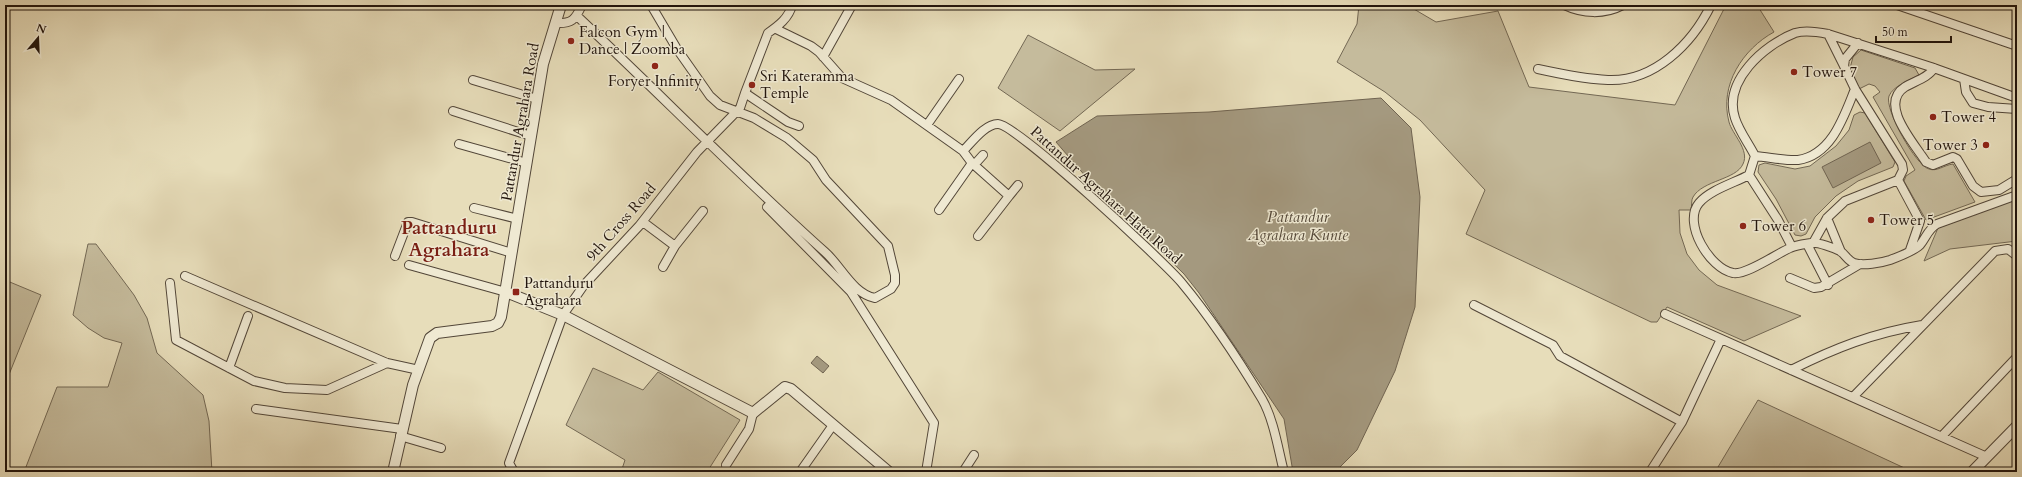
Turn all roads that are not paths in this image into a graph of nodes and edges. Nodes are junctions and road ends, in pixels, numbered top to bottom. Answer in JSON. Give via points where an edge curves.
{"nodes":[{"id":1,"x":561,"y":5,"type":"edge"},
{"id":2,"x":582,"y":5,"type":"edge"},
{"id":3,"x":651,"y":5,"type":"edge"},
{"id":4,"x":792,"y":5,"type":"edge"},
{"id":5,"x":852,"y":5,"type":"edge"},
{"id":6,"x":1564,"y":5,"type":"edge"},
{"id":7,"x":1623,"y":5,"type":"edge"},
{"id":8,"x":1711,"y":5,"type":"edge"},
{"id":9,"x":1897,"y":5,"type":"edge"},
{"id":10,"x":577,"y":16,"type":"junction"},
{"id":11,"x":555,"y":23,"type":"junction"},
{"id":12,"x":776,"y":29,"type":"junction"},
{"id":13,"x":1828,"y":34,"type":"junction"},
{"id":14,"x":1858,"y":43,"type":"junction"},
{"id":15,"x":2017,"y":46,"type":"edge"},
{"id":16,"x":823,"y":57,"type":"junction"},
{"id":17,"x":1844,"y":66,"type":"junction"},
{"id":18,"x":1934,"y":68,"type":"junction"},
{"id":19,"x":1538,"y":69,"type":"dead end"},
{"id":20,"x":959,"y":78,"type":"dead end"},
{"id":21,"x":1964,"y":79,"type":"junction"},
{"id":22,"x":473,"y":80,"type":"dead end"},
{"id":23,"x":1855,"y":89,"type":"junction"},
{"id":24,"x":745,"y":92,"type":"junction"},
{"id":25,"x":2017,"y":98,"type":"edge"},
{"id":26,"x":537,"y":99,"type":"junction"},
{"id":27,"x":2017,"y":109,"type":"edge"},
{"id":28,"x":453,"y":111,"type":"dead end"},
{"id":29,"x":736,"y":112,"type":"junction"},
{"id":30,"x":927,"y":125,"type":"junction"},
{"id":31,"x":799,"y":126,"type":"dead end"},
{"id":32,"x":531,"y":136,"type":"junction"},
{"id":33,"x":708,"y":142,"type":"junction"},
{"id":34,"x":459,"y":144,"type":"dead end"},
{"id":35,"x":962,"y":151,"type":"junction"},
{"id":36,"x":983,"y":155,"type":"dead end"},
{"id":37,"x":1755,"y":156,"type":"junction"},
{"id":38,"x":527,"y":163,"type":"junction"},
{"id":39,"x":973,"y":164,"type":"junction"},
{"id":40,"x":1749,"y":175,"type":"junction"},
{"id":41,"x":2017,"y":179,"type":"edge"},
{"id":42,"x":1898,"y":180,"type":"junction"},
{"id":43,"x":1018,"y":185,"type":"dead end"},
{"id":44,"x":1981,"y":192,"type":"junction"},
{"id":45,"x":2017,"y":195,"type":"edge"},
{"id":46,"x":1009,"y":196,"type":"junction"},
{"id":47,"x":1986,"y":206,"type":"junction"},
{"id":48,"x":767,"y":207,"type":"dead end"},
{"id":49,"x":474,"y":208,"type":"dead end"},
{"id":50,"x":938,"y":210,"type":"dead end"},
{"id":51,"x":703,"y":211,"type":"dead end"},
{"id":52,"x":1827,"y":218,"type":"junction"},
{"id":53,"x":518,"y":219,"type":"junction"},
{"id":54,"x":643,"y":222,"type":"junction"},
{"id":55,"x":978,"y":236,"type":"dead end"},
{"id":56,"x":1810,"y":244,"type":"junction"},
{"id":57,"x":675,"y":246,"type":"junction"},
{"id":58,"x":1792,"y":247,"type":"junction"},
{"id":59,"x":1910,"y":250,"type":"junction"},
{"id":60,"x":1841,"y":252,"type":"junction"},
{"id":61,"x":512,"y":253,"type":"junction"},
{"id":62,"x":395,"y":256,"type":"dead end"},
{"id":63,"x":2017,"y":256,"type":"edge"},
{"id":64,"x":409,"y":264,"type":"dead end"},
{"id":65,"x":1860,"y":264,"type":"junction"},
{"id":66,"x":663,"y":268,"type":"dead end"},
{"id":67,"x":185,"y":276,"type":"dead end"},
{"id":68,"x":1790,"y":278,"type":"dead end"},
{"id":69,"x":170,"y":284,"type":"dead end"},
{"id":70,"x":1828,"y":285,"type":"junction"},
{"id":71,"x":506,"y":292,"type":"junction"},
{"id":72,"x":1474,"y":305,"type":"dead end"},
{"id":73,"x":1664,"y":314,"type":"dead end"},
{"id":74,"x":563,"y":315,"type":"junction"},
{"id":75,"x":248,"y":316,"type":"dead end"},
{"id":76,"x":1922,"y":325,"type":"junction"},
{"id":77,"x":1721,"y":339,"type":"junction"},
{"id":78,"x":2017,"y":357,"type":"edge"},
{"id":79,"x":387,"y":362,"type":"junction"},
{"id":80,"x":229,"y":368,"type":"junction"},
{"id":81,"x":419,"y":370,"type":"junction"},
{"id":82,"x":1791,"y":370,"type":"junction"},
{"id":83,"x":1853,"y":397,"type":"junction"},
{"id":84,"x":256,"y":409,"type":"dead end"},
{"id":85,"x":753,"y":413,"type":"junction"},
{"id":86,"x":1682,"y":422,"type":"junction"},
{"id":87,"x":833,"y":425,"type":"junction"},
{"id":88,"x":2017,"y":426,"type":"edge"},
{"id":89,"x":401,"y":432,"type":"junction"},
{"id":90,"x":1942,"y":436,"type":"junction"},
{"id":91,"x":441,"y":448,"type":"dead end"},
{"id":92,"x":974,"y":455,"type":"dead end"},
{"id":93,"x":1987,"y":457,"type":"junction"},
{"id":94,"x":726,"y":465,"type":"dead end"},
{"id":95,"x":885,"y":471,"type":"edge"},
{"id":96,"x":393,"y":472,"type":"edge"},
{"id":97,"x":514,"y":472,"type":"edge"},
{"id":98,"x":800,"y":472,"type":"edge"},
{"id":99,"x":926,"y":472,"type":"edge"},
{"id":100,"x":963,"y":472,"type":"edge"},
{"id":101,"x":1284,"y":472,"type":"edge"},
{"id":102,"x":1650,"y":472,"type":"edge"},
{"id":103,"x":1972,"y":472,"type":"edge"}],
"edges":[{"from":1,"to":11,"type":"street","name":"Pattandur Agrahara Road"},
{"from":2,"to":10,"type":"street"},
{"from":3,"to":29,"type":"street","via":[[677,49],[710,96],[720,105]]},
{"from":4,"to":12,"type":"street","via":[[789,14]]},
{"from":5,"to":16,"type":"street"},
{"from":6,"to":7,"type":"street","via":[[1596,13]]},
{"from":8,"to":19,"type":"street","via":[[1694,33],[1680,48],[1664,63],[1638,76],[1609,81]]},
{"from":9,"to":15,"type":"street"},
{"from":10,"to":11,"type":"street","via":[[566,24]]},
{"from":10,"to":33,"type":"street"},
{"from":11,"to":26,"type":"street","name":"Pattandur Agrahara Road","via":[[543,64]]},
{"from":12,"to":16,"type":"street","via":[[800,40]]},
{"from":12,"to":24,"type":"street","name":"9th Cross Road","via":[[765,38]]},
{"from":13,"to":14,"type":"street"},
{"from":13,"to":17,"type":"street"},
{"from":13,"to":37,"type":"street","via":[[1815,31],[1796,33],[1781,40],[1757,56],[1740,78],[1734,100],[1735,118]]},
{"from":14,"to":17,"type":"street"},
{"from":14,"to":18,"type":"street"},
{"from":16,"to":30,"type":"street","via":[[834,71],[848,82],[882,95]]},
{"from":17,"to":23,"type":"street"},
{"from":18,"to":21,"type":"street"},
{"from":18,"to":44,"type":"street","via":[[1931,74],[1904,87],[1894,103],[1895,111],[1926,162],[1933,165],[1953,157],[1957,159],[1973,186]]},
{"from":20,"to":30,"type":"street"},
{"from":21,"to":25,"type":"street"},
{"from":21,"to":27,"type":"street","via":[[1966,92],[1972,102],[1979,106]]},
{"from":22,"to":26,"type":"street"},
{"from":23,"to":37,"type":"street","via":[[1838,129],[1821,151],[1799,160]]},
{"from":23,"to":42,"type":"street","via":[[1902,164],[1902,174]]},
{"from":24,"to":29,"type":"street","name":"9th Cross Road","via":[[740,108]]},
{"from":24,"to":31,"type":"street","via":[[788,122]]},
{"from":26,"to":32,"type":"street","name":"Pattandur Agrahara Road"},
{"from":28,"to":32,"type":"street"},
{"from":29,"to":33,"type":"street","name":"9th Cross Road"},
{"from":29,"to":33,"type":"street","via":[[754,118],[787,138],[813,160],[826,180],[888,246],[896,275],[891,289],[875,298],[861,294],[834,260]]},
{"from":30,"to":35,"type":"street"},
{"from":32,"to":38,"type":"street","name":"Pattandur Agrahara Road"},
{"from":33,"to":54,"type":"street","name":"9th Cross Road","via":[[697,152]]},
{"from":34,"to":38,"type":"street"},
{"from":35,"to":39,"type":"street"},
{"from":35,"to":101,"type":"street","name":"Pattandur Agrahara Hatti Road","via":[[990,126],[1002,124],[1013,130],[1064,172],[1180,280],[1263,401]]},
{"from":36,"to":39,"type":"street"},
{"from":37,"to":40,"type":"street"},
{"from":38,"to":53,"type":"street","name":"Pattandur Agrahara Road"},
{"from":39,"to":46,"type":"street"},
{"from":39,"to":50,"type":"street"},
{"from":40,"to":58,"type":"street"},
{"from":40,"to":58,"type":"street","via":[[1704,198],[1698,205],[1694,213],[1694,222],[1698,240],[1706,255],[1721,269],[1734,274],[1750,269]]},
{"from":41,"to":44,"type":"street","via":[[1999,190]]},
{"from":42,"to":52,"type":"street","via":[[1845,202]]},
{"from":42,"to":59,"type":"street","via":[[1920,221]]},
{"from":43,"to":46,"type":"street"},
{"from":44,"to":47,"type":"street"},
{"from":45,"to":47,"type":"street"},
{"from":46,"to":55,"type":"street"},
{"from":47,"to":59,"type":"street","via":[[1937,224],[1919,246]]},
{"from":48,"to":99,"type":"street","via":[[851,292],[934,423]]},
{"from":49,"to":53,"type":"street"},
{"from":51,"to":57,"type":"street"},
{"from":52,"to":56,"type":"street"},
{"from":52,"to":60,"type":"street"},
{"from":53,"to":61,"type":"street","name":"Pattandur Agrahara Road"},
{"from":54,"to":57,"type":"street"},
{"from":54,"to":74,"type":"street","name":"9th Cross Road","via":[[584,285]]},
{"from":56,"to":58,"type":"street"},
{"from":56,"to":60,"type":"street"},
{"from":56,"to":70,"type":"street"},
{"from":57,"to":66,"type":"street"},
{"from":59,"to":65,"type":"street","via":[[1889,260]]},
{"from":60,"to":65,"type":"street","via":[[1847,259]]},
{"from":61,"to":62,"type":"street","via":[[408,222]]},
{"from":61,"to":71,"type":"street","name":"Pattandur Agrahara Road"},
{"from":63,"to":76,"type":"street","via":[[2008,249],[1995,251]]},
{"from":64,"to":71,"type":"street"},
{"from":65,"to":70,"type":"street"},
{"from":67,"to":79,"type":"street"},
{"from":68,"to":70,"type":"street","via":[[1814,288]]},
{"from":69,"to":80,"type":"street","via":[[176,340]]},
{"from":71,"to":74,"type":"street"},
{"from":71,"to":81,"type":"street","name":"Pattandur Agrahara Road","via":[[498,323],[438,333],[430,338]]},
{"from":72,"to":86,"type":"street","via":[[1553,345],[1560,356]]},
{"from":73,"to":77,"type":"street"},
{"from":74,"to":85,"type":"street"},
{"from":74,"to":97,"type":"street","name":"9th Cross Road","via":[[509,463]]},
{"from":75,"to":80,"type":"street"},
{"from":76,"to":82,"type":"street","via":[[1893,330],[1845,344]]},
{"from":76,"to":83,"type":"street"},
{"from":77,"to":82,"type":"street"},
{"from":77,"to":86,"type":"street"},
{"from":78,"to":90,"type":"street"},
{"from":79,"to":80,"type":"street","via":[[327,390],[284,388],[254,381]]},
{"from":79,"to":81,"type":"street"},
{"from":81,"to":89,"type":"street"},
{"from":82,"to":83,"type":"street"},
{"from":83,"to":90,"type":"street"},
{"from":84,"to":89,"type":"street"},
{"from":85,"to":87,"type":"street","via":[[785,387],[791,389]]},
{"from":85,"to":94,"type":"street","via":[[749,429]]},
{"from":86,"to":102,"type":"street"},
{"from":87,"to":95,"type":"street"},
{"from":87,"to":98,"type":"street"},
{"from":88,"to":93,"type":"street"},
{"from":89,"to":91,"type":"street"},
{"from":89,"to":96,"type":"street"},
{"from":90,"to":93,"type":"street"},
{"from":92,"to":100,"type":"street"},
{"from":93,"to":103,"type":"street"}]}
